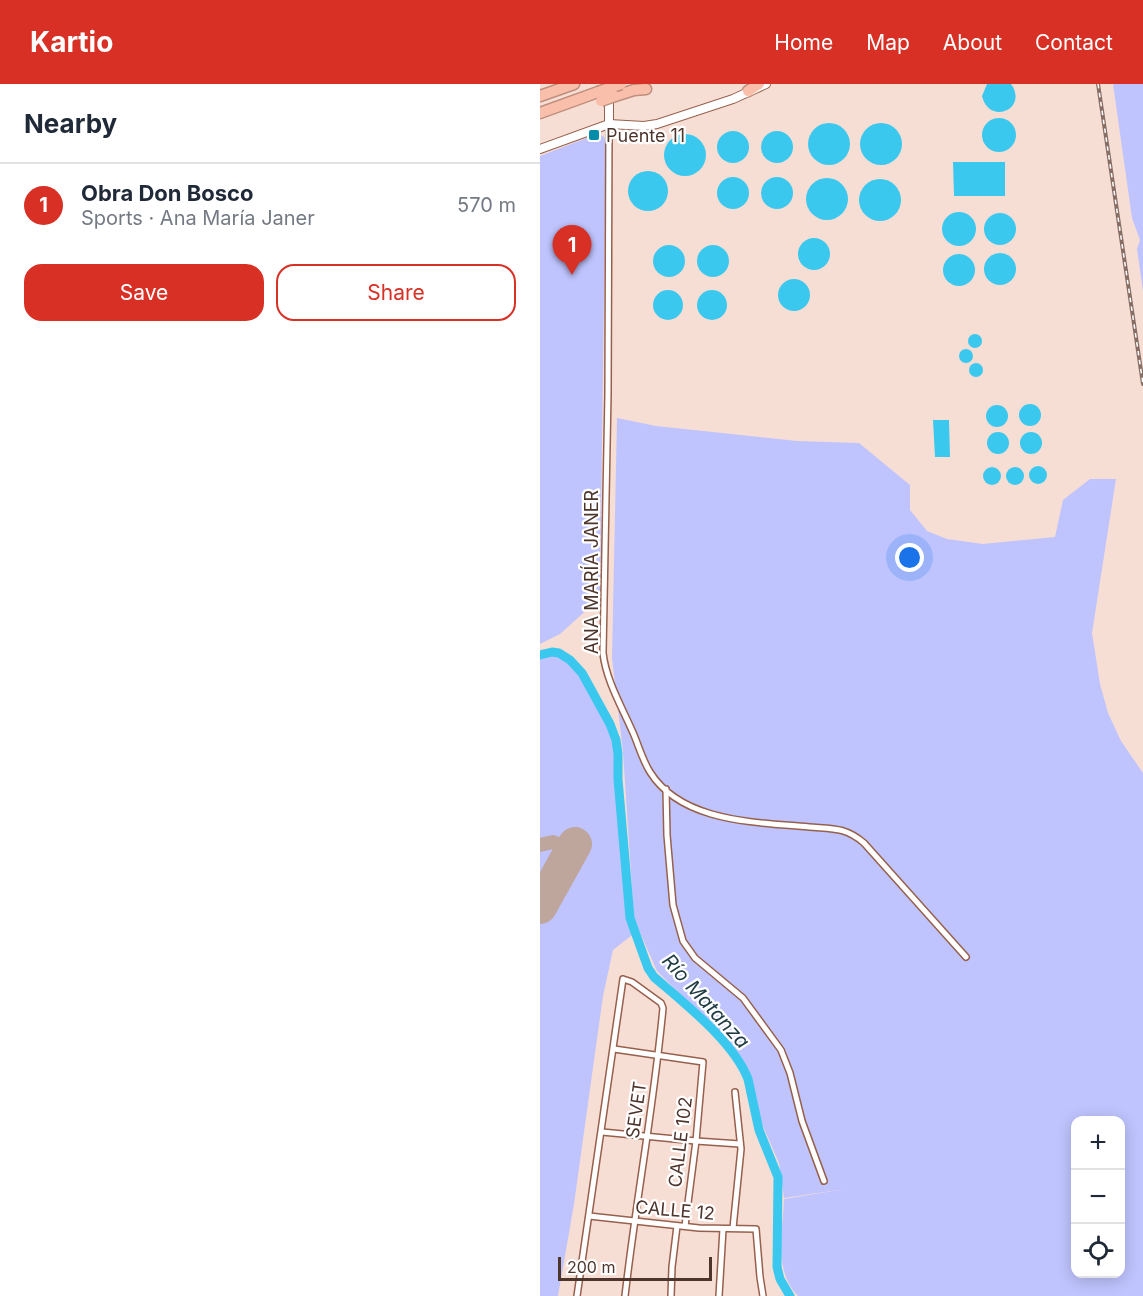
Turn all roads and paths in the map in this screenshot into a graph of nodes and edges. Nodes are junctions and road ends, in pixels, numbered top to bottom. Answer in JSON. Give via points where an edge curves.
{"nodes":[{"id":1,"x":574,"y":84,"type":"edge"},
{"id":2,"x":609,"y":84,"type":"edge"},
{"id":3,"x":621,"y":84,"type":"edge"},
{"id":4,"x":759,"y":84,"type":"edge"},
{"id":5,"x":766,"y":84,"type":"edge"},
{"id":6,"x":646,"y":89,"type":"dead end"},
{"id":7,"x":748,"y":91,"type":"junction"},
{"id":8,"x":540,"y":96,"type":"edge"},
{"id":9,"x":600,"y":96,"type":"junction"},
{"id":10,"x":545,"y":111,"type":"edge"},
{"id":11,"x":609,"y":124,"type":"junction"},
{"id":12,"x":540,"y":149,"type":"edge"},
{"id":13,"x":666,"y":789,"type":"junction"},
{"id":14,"x":966,"y":957,"type":"dead end"},
{"id":15,"x":614,"y":1049,"type":"junction"},
{"id":16,"x":659,"y":1055,"type":"junction"},
{"id":17,"x":735,"y":1092,"type":"dead end"},
{"id":18,"x":602,"y":1132,"type":"junction"},
{"id":19,"x":648,"y":1137,"type":"junction"},
{"id":20,"x":696,"y":1141,"type":"junction"},
{"id":21,"x":740,"y":1144,"type":"junction"},
{"id":22,"x":824,"y":1181,"type":"dead end"},
{"id":23,"x":589,"y":1216,"type":"junction"},
{"id":24,"x":634,"y":1222,"type":"junction"},
{"id":25,"x":677,"y":1226,"type":"junction"},
{"id":26,"x":685,"y":1226,"type":"junction"},
{"id":27,"x":733,"y":1228,"type":"junction"},
{"id":28,"x":723,"y":1229,"type":"junction"},
{"id":29,"x":577,"y":1296,"type":"edge"},
{"id":30,"x":625,"y":1296,"type":"edge"},
{"id":31,"x":671,"y":1296,"type":"edge"},
{"id":32,"x":718,"y":1296,"type":"edge"},
{"id":33,"x":763,"y":1296,"type":"edge"}],
"edges":[{"from":1,"to":8,"type":"highway"},
{"from":2,"to":11,"type":"street","name":"ANA MARÍA JANER"},
{"from":3,"to":9,"type":"highway","bridge":true},
{"from":4,"to":7,"type":"highway"},
{"from":5,"to":7,"type":"street"},
{"from":6,"to":9,"type":"highway","bridge":true},
{"from":7,"to":11,"type":"street","via":[[657,124]]},
{"from":9,"to":10,"type":"highway"},
{"from":11,"to":12,"type":"street"},
{"from":11,"to":13,"type":"street","name":"ANA MARÍA JANER","via":[[603,653],[650,772]]},
{"from":13,"to":14,"type":"street","name":"ANA MARÍA JANER","via":[[713,816],[847,831],[864,843]]},
{"from":13,"to":22,"type":"street","via":[[673,905],[683,941],[695,958],[743,998],[781,1050]]},
{"from":15,"to":16,"type":"street"},
{"from":15,"to":16,"type":"street","name":"SEVET","via":[[623,979],[661,1003]]},
{"from":15,"to":18,"type":"street"},
{"from":16,"to":19,"type":"street","name":"SEVET"},
{"from":16,"to":20,"type":"street","name":"CALLE 102","via":[[703,1062]]},
{"from":17,"to":21,"type":"street"},
{"from":18,"to":19,"type":"street"},
{"from":18,"to":23,"type":"street"},
{"from":19,"to":20,"type":"street"},
{"from":19,"to":24,"type":"street","name":"SEVET"},
{"from":20,"to":21,"type":"street"},
{"from":20,"to":26,"type":"street","name":"CALLE 102"},
{"from":21,"to":27,"type":"street"},
{"from":23,"to":24,"type":"street","name":"CALLE 12"},
{"from":23,"to":29,"type":"street"},
{"from":24,"to":25,"type":"street","name":"CALLE 12"},
{"from":24,"to":30,"type":"street","name":"SEVET"},
{"from":25,"to":26,"type":"street","name":"CALLE 12"},
{"from":25,"to":31,"type":"street"},
{"from":26,"to":28,"type":"street","name":"CALLE 12"},
{"from":27,"to":28,"type":"street","name":"CALLE 12"},
{"from":27,"to":33,"type":"street","name":"CALLE 12","via":[[758,1231]]},
{"from":28,"to":32,"type":"street"}]}
